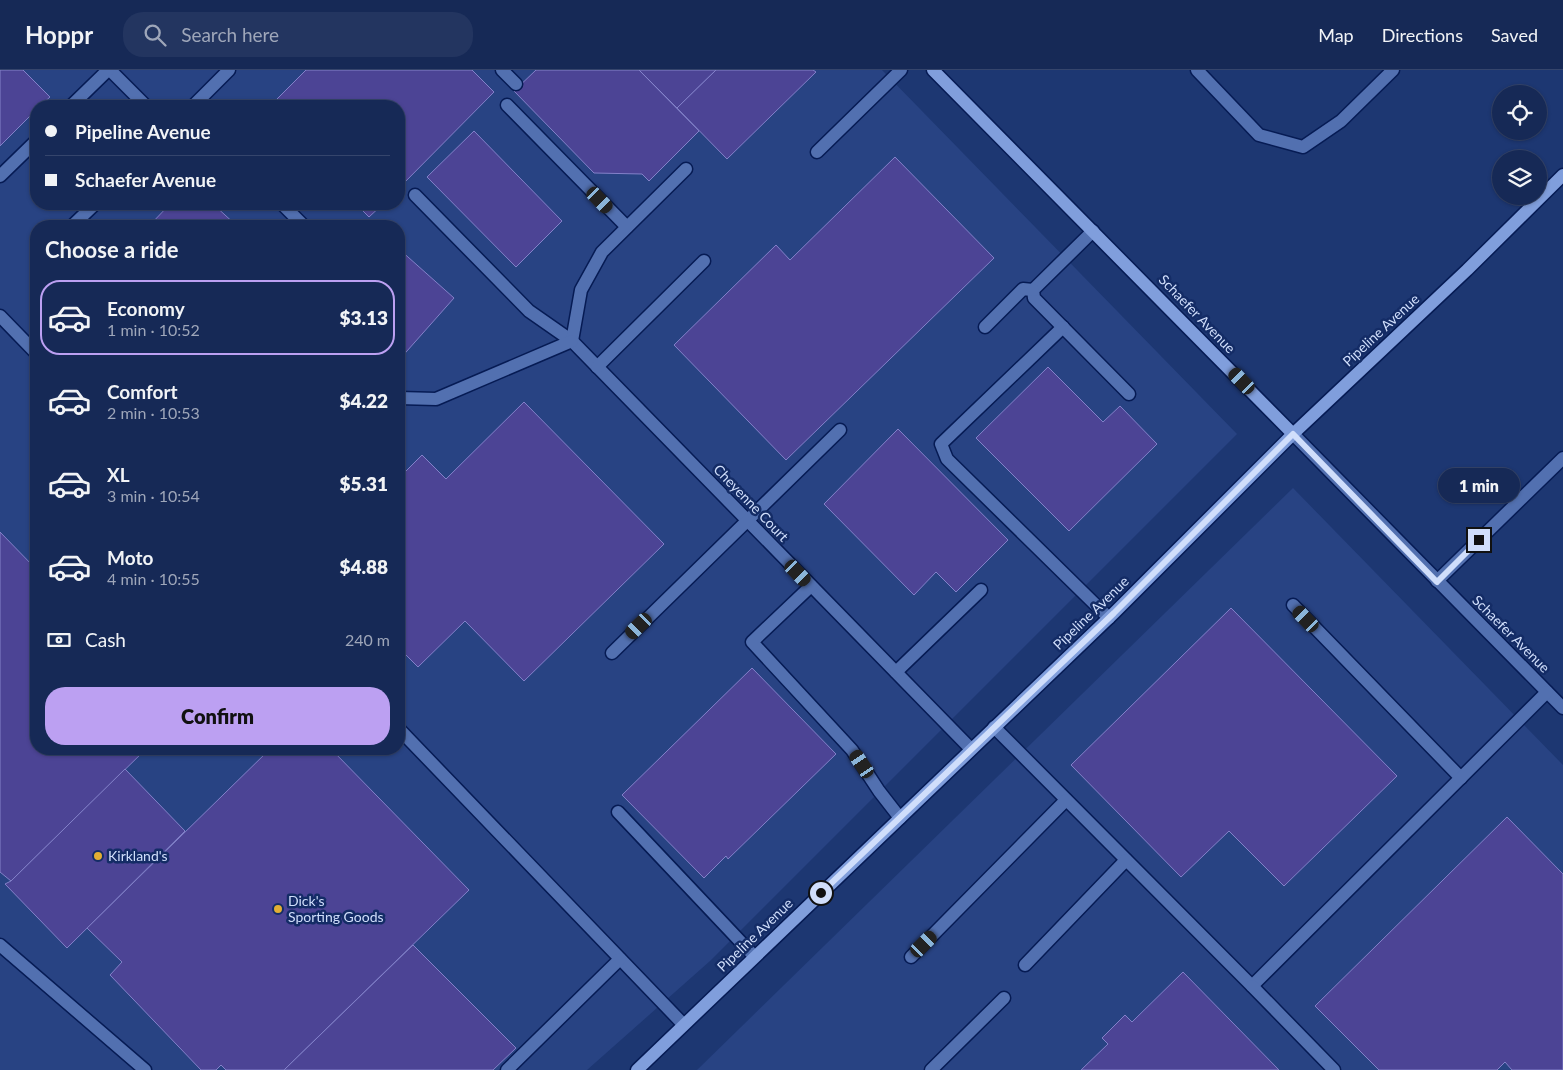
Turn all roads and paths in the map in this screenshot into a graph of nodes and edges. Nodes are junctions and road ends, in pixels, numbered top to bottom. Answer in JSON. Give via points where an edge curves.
{"nodes":[{"id":1,"x":109,"y":70,"type":"edge"},
{"id":2,"x":229,"y":70,"type":"edge"},
{"id":3,"x":502,"y":70,"type":"edge"},
{"id":4,"x":901,"y":70,"type":"edge"},
{"id":5,"x":933,"y":70,"type":"edge"},
{"id":6,"x":1197,"y":70,"type":"edge"},
{"id":7,"x":1393,"y":70,"type":"edge"},
{"id":8,"x":516,"y":84,"type":"dead end"},
{"id":9,"x":77,"y":100,"type":"edge"},
{"id":10,"x":140,"y":100,"type":"edge"},
{"id":11,"x":199,"y":100,"type":"edge"},
{"id":12,"x":507,"y":105,"type":"dead end"},
{"id":13,"x":30,"y":146,"type":"edge"},
{"id":14,"x":818,"y":152,"type":"dead end"},
{"id":15,"x":686,"y":168,"type":"dead end"},
{"id":16,"x":1563,"y":175,"type":"edge"},
{"id":17,"x":0,"y":176,"type":"edge"},
{"id":18,"x":415,"y":195,"type":"dead end"},
{"id":19,"x":89,"y":210,"type":"edge"},
{"id":20,"x":288,"y":210,"type":"edge"},
{"id":21,"x":78,"y":220,"type":"edge"},
{"id":22,"x":298,"y":220,"type":"edge"},
{"id":23,"x":627,"y":227,"type":"junction"},
{"id":24,"x":1093,"y":231,"type":"junction"},
{"id":25,"x":704,"y":261,"type":"dead end"},
{"id":26,"x":1033,"y":290,"type":"junction"},
{"id":27,"x":0,"y":316,"type":"edge"},
{"id":28,"x":984,"y":327,"type":"dead end"},
{"id":29,"x":1063,"y":327,"type":"junction"},
{"id":30,"x":572,"y":341,"type":"junction"},
{"id":31,"x":30,"y":348,"type":"edge"},
{"id":32,"x":597,"y":367,"type":"junction"},
{"id":33,"x":1129,"y":394,"type":"dead end"},
{"id":34,"x":405,"y":398,"type":"edge"},
{"id":35,"x":840,"y":430,"type":"dead end"},
{"id":36,"x":1293,"y":434,"type":"junction"},
{"id":37,"x":1563,"y":458,"type":"edge"},
{"id":38,"x":747,"y":520,"type":"junction"},
{"id":39,"x":1437,"y":582,"type":"junction"},
{"id":40,"x":811,"y":586,"type":"junction"},
{"id":41,"x":982,"y":590,"type":"dead end"},
{"id":42,"x":1293,"y":605,"type":"dead end"},
{"id":43,"x":1109,"y":618,"type":"junction"},
{"id":44,"x":612,"y":653,"type":"dead end"},
{"id":45,"x":896,"y":672,"type":"junction"},
{"id":46,"x":1547,"y":692,"type":"junction"},
{"id":47,"x":1563,"y":708,"type":"edge"},
{"id":48,"x":994,"y":727,"type":"junction"},
{"id":49,"x":405,"y":735,"type":"edge"},
{"id":50,"x":971,"y":750,"type":"junction"},
{"id":51,"x":1461,"y":778,"type":"junction"},
{"id":52,"x":1066,"y":800,"type":"junction"},
{"id":53,"x":618,"y":812,"type":"dead end"},
{"id":54,"x":900,"y":818,"type":"junction"},
{"id":55,"x":1126,"y":860,"type":"junction"},
{"id":56,"x":0,"y":945,"type":"edge"},
{"id":57,"x":754,"y":956,"type":"junction"},
{"id":58,"x":911,"y":957,"type":"dead end"},
{"id":59,"x":620,"y":959,"type":"junction"},
{"id":60,"x":1025,"y":965,"type":"dead end"},
{"id":61,"x":1252,"y":986,"type":"junction"},
{"id":62,"x":1004,"y":998,"type":"dead end"},
{"id":63,"x":683,"y":1024,"type":"junction"},
{"id":64,"x":145,"y":1070,"type":"edge"},
{"id":65,"x":507,"y":1070,"type":"edge"},
{"id":66,"x":637,"y":1070,"type":"edge"},
{"id":67,"x":931,"y":1070,"type":"edge"},
{"id":68,"x":1334,"y":1070,"type":"edge"}],
"edges":[{"from":1,"to":9,"type":"street"},
{"from":1,"to":10,"type":"street"},
{"from":2,"to":11,"type":"street"},
{"from":3,"to":8,"type":"street"},
{"from":4,"to":14,"type":"street"},
{"from":5,"to":24,"type":"main road","name":"Schaefer Avenue"},
{"from":6,"to":7,"type":"street","via":[[1259,135],[1303,148],[1341,121]]},
{"from":12,"to":23,"type":"street"},
{"from":13,"to":17,"type":"street"},
{"from":15,"to":23,"type":"street"},
{"from":16,"to":36,"type":"main road","name":"Pipeline Avenue"},
{"from":18,"to":30,"type":"street","name":"Cheyenne Court","via":[[529,311]]},
{"from":19,"to":21,"type":"street"},
{"from":20,"to":22,"type":"street"},
{"from":23,"to":30,"type":"street","via":[[597,258],[581,290]]},
{"from":24,"to":26,"type":"street"},
{"from":24,"to":36,"type":"main road","name":"Schaefer Avenue"},
{"from":25,"to":32,"type":"street"},
{"from":26,"to":28,"type":"street","via":[[1023,289]]},
{"from":26,"to":29,"type":"street","via":[[1034,298]]},
{"from":27,"to":31,"type":"street"},
{"from":29,"to":33,"type":"street"},
{"from":29,"to":43,"type":"street","via":[[941,444],[947,459]]},
{"from":30,"to":32,"type":"street","name":"Cheyenne Court"},
{"from":30,"to":34,"type":"street","via":[[436,399]]},
{"from":32,"to":38,"type":"street","name":"Cheyenne Court"},
{"from":35,"to":38,"type":"street"},
{"from":36,"to":39,"type":"street","name":"Schaefer Avenue"},
{"from":36,"to":43,"type":"main road","name":"Pipeline Avenue"},
{"from":37,"to":39,"type":"street"},
{"from":38,"to":40,"type":"street","name":"Cheyenne Court"},
{"from":38,"to":44,"type":"street"},
{"from":39,"to":46,"type":"street","name":"Schaefer Avenue"},
{"from":40,"to":45,"type":"street","name":"Cheyenne Court"},
{"from":40,"to":54,"type":"street","via":[[752,642],[852,750]]},
{"from":41,"to":45,"type":"street"},
{"from":42,"to":51,"type":"street"},
{"from":43,"to":48,"type":"main road","name":"Pipeline Avenue"},
{"from":45,"to":50,"type":"street","name":"Cheyenne Court"},
{"from":46,"to":47,"type":"street","name":"Schaefer Avenue"},
{"from":46,"to":51,"type":"street"},
{"from":48,"to":50,"type":"main road","name":"Pipeline Avenue"},
{"from":48,"to":52,"type":"street"},
{"from":49,"to":59,"type":"street"},
{"from":50,"to":54,"type":"main road","name":"Pipeline Avenue"},
{"from":51,"to":61,"type":"street"},
{"from":52,"to":55,"type":"street"},
{"from":52,"to":58,"type":"street"},
{"from":53,"to":57,"type":"street"},
{"from":54,"to":57,"type":"main road","name":"Pipeline Avenue"},
{"from":55,"to":60,"type":"street"},
{"from":55,"to":61,"type":"street"},
{"from":56,"to":64,"type":"street"},
{"from":57,"to":63,"type":"main road","name":"Pipeline Avenue"},
{"from":59,"to":63,"type":"street"},
{"from":59,"to":65,"type":"street"},
{"from":61,"to":68,"type":"street"},
{"from":62,"to":67,"type":"street"},
{"from":63,"to":66,"type":"main road","name":"Pipeline Avenue"}]}
